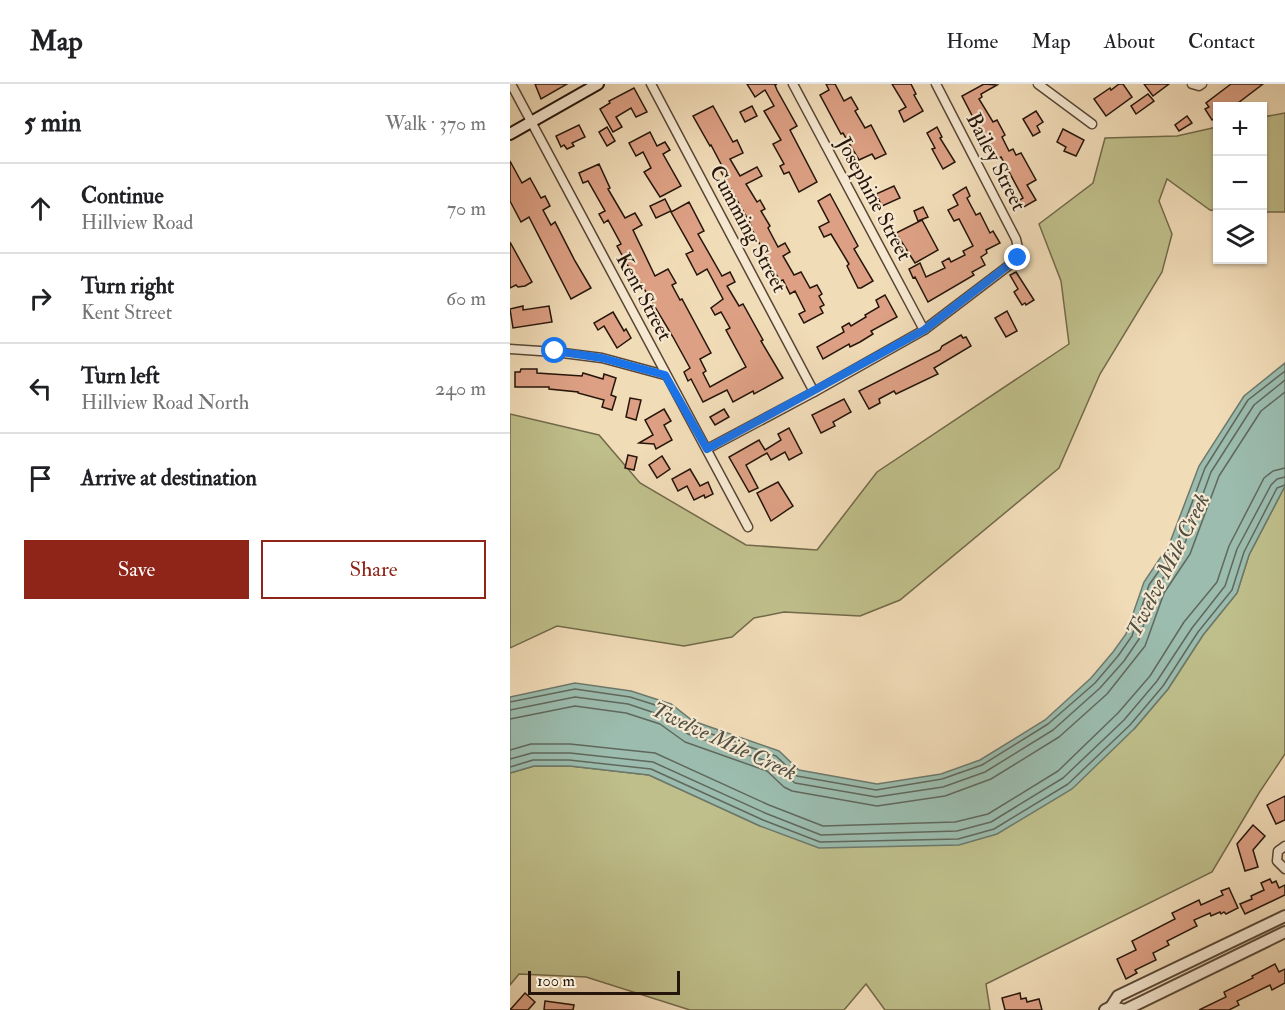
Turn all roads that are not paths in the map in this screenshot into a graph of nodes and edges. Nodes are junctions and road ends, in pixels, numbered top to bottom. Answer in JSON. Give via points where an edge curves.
{"nodes":[{"id":1,"x":511,"y":84,"type":"edge"},
{"id":2,"x":598,"y":84,"type":"edge"},
{"id":3,"x":651,"y":84,"type":"edge"},
{"id":4,"x":793,"y":84,"type":"edge"},
{"id":5,"x":936,"y":84,"type":"edge"},
{"id":6,"x":1038,"y":84,"type":"edge"},
{"id":7,"x":531,"y":122,"type":"junction"},
{"id":8,"x":1092,"y":124,"type":"dead end"},
{"id":9,"x":510,"y":134,"type":"edge"},
{"id":10,"x":924,"y":330,"type":"junction"},
{"id":11,"x":510,"y":349,"type":"edge"},
{"id":12,"x":665,"y":375,"type":"junction"},
{"id":13,"x":814,"y":392,"type":"junction"},
{"id":14,"x":707,"y":449,"type":"junction"},
{"id":15,"x":748,"y":526,"type":"dead end"},
{"id":16,"x":1285,"y":846,"type":"edge"},
{"id":17,"x":1285,"y":869,"type":"edge"},
{"id":18,"x":1285,"y":916,"type":"edge"},
{"id":19,"x":1285,"y":932,"type":"edge"},
{"id":20,"x":1190,"y":961,"type":"junction"},
{"id":21,"x":1197,"y":975,"type":"junction"},
{"id":22,"x":1108,"y":1008,"type":"edge"}],
"edges":[{"from":1,"to":7,"type":"street","name":"Kent Street"},
{"from":2,"to":7,"type":"street"},
{"from":3,"to":13,"type":"street","name":"Cumming Street"},
{"from":4,"to":10,"type":"street","name":"Josephine Street"},
{"from":5,"to":10,"type":"street","name":"Bailey Street","via":[[1016,239],[1018,258]]},
{"from":6,"to":8,"type":"street"},
{"from":7,"to":9,"type":"street"},
{"from":7,"to":12,"type":"street","name":"Kent Street"},
{"from":10,"to":13,"type":"street"},
{"from":11,"to":12,"type":"street","via":[[602,358]]},
{"from":12,"to":14,"type":"street","name":"Kent Street"},
{"from":13,"to":14,"type":"street"},
{"from":14,"to":15,"type":"street","name":"Kent Street"},
{"from":16,"to":17,"type":"street","via":[[1278,851],[1277,861]]},
{"from":18,"to":20,"type":"street"},
{"from":19,"to":21,"type":"street"},
{"from":20,"to":21,"type":"street"},
{"from":20,"to":22,"type":"street","via":[[1118,996]]},
{"from":21,"to":22,"type":"street","via":[[1125,1010]]}]}
